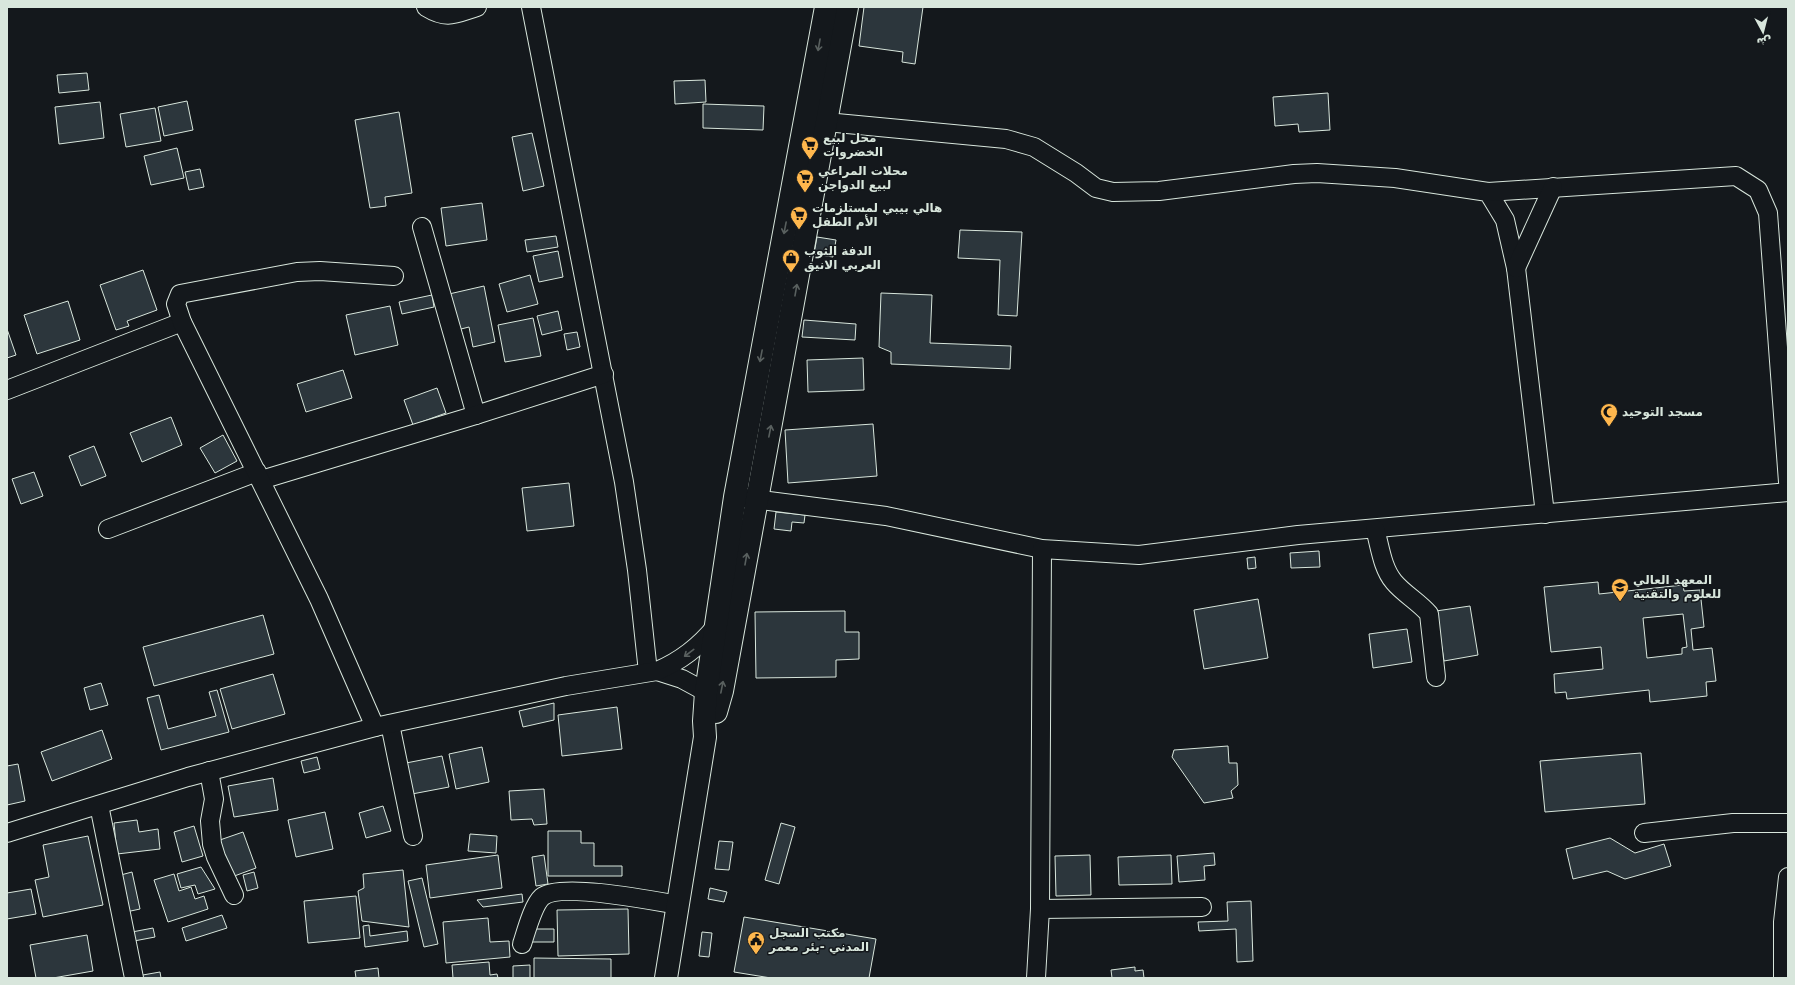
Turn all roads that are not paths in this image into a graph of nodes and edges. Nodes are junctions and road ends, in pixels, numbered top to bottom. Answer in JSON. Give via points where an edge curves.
{"nodes":[{"id":1,"x":426,"y":7,"type":"edge"},
{"id":2,"x":477,"y":7,"type":"edge"},
{"id":3,"x":531,"y":7,"type":"edge"},
{"id":4,"x":826,"y":7,"type":"edge"},
{"id":5,"x":847,"y":7,"type":"edge"},
{"id":6,"x":826,"y":122,"type":"junction"},
{"id":7,"x":1553,"y":186,"type":"junction"},
{"id":8,"x":1488,"y":192,"type":"junction"},
{"id":9,"x":422,"y":227,"type":"dead end"},
{"id":10,"x":1516,"y":268,"type":"junction"},
{"id":11,"x":394,"y":276,"type":"dead end"},
{"id":12,"x":769,"y":317,"type":"junction"},
{"id":13,"x":790,"y":320,"type":"junction"},
{"id":14,"x":182,"y":322,"type":"junction"},
{"id":15,"x":604,"y":374,"type":"junction"},
{"id":16,"x":7,"y":390,"type":"edge"},
{"id":17,"x":476,"y":415,"type":"junction"},
{"id":18,"x":259,"y":476,"type":"junction"},
{"id":19,"x":1788,"y":482,"type":"edge"},
{"id":20,"x":1788,"y":492,"type":"edge"},
{"id":21,"x":735,"y":497,"type":"junction"},
{"id":22,"x":757,"y":498,"type":"junction"},
{"id":23,"x":1545,"y":514,"type":"junction"},
{"id":24,"x":108,"y":529,"type":"dead end"},
{"id":25,"x":1375,"y":529,"type":"junction"},
{"id":26,"x":1042,"y":549,"type":"junction"},
{"id":27,"x":716,"y":626,"type":"junction"},
{"id":28,"x":652,"y":671,"type":"junction"},
{"id":29,"x":1436,"y":677,"type":"dead end"},
{"id":30,"x":706,"y":692,"type":"junction"},
{"id":31,"x":382,"y":725,"type":"junction"},
{"id":32,"x":705,"y":737,"type":"junction"},
{"id":33,"x":209,"y":771,"type":"junction"},
{"id":34,"x":100,"y":805,"type":"junction"},
{"id":35,"x":1788,"y":823,"type":"edge"},
{"id":36,"x":7,"y":833,"type":"edge"},
{"id":37,"x":1644,"y":833,"type":"dead end"},
{"id":38,"x":413,"y":836,"type":"dead end"},
{"id":39,"x":1788,"y":877,"type":"edge"},
{"id":40,"x":234,"y":895,"type":"dead end"},
{"id":41,"x":678,"y":905,"type":"junction"},
{"id":42,"x":1202,"y":907,"type":"dead end"},
{"id":43,"x":1040,"y":909,"type":"junction"},
{"id":44,"x":522,"y":944,"type":"dead end"},
{"id":45,"x":134,"y":978,"type":"edge"},
{"id":46,"x":666,"y":978,"type":"edge"},
{"id":47,"x":1036,"y":978,"type":"edge"},
{"id":48,"x":1783,"y":978,"type":"edge"}],
"edges":[{"from":1,"to":2,"type":"street","via":[[437,14],[452,15]]},
{"from":3,"to":15,"type":"street","via":[[586,295]]},
{"from":4,"to":12,"type":"highway","one_way":true},
{"from":5,"to":6,"type":"highway"},
{"from":6,"to":8,"type":"street","via":[[1006,139],[1034,146],[1096,188],[1113,192],[1159,191],[1317,173],[1395,178]]},
{"from":13,"to":6,"type":"highway","one_way":true},
{"from":7,"to":8,"type":"street"},
{"from":7,"to":10,"type":"street"},
{"from":7,"to":19,"type":"street","via":[[1736,176],[1758,190],[1768,213]]},
{"from":8,"to":10,"type":"street","via":[[1505,220]]},
{"from":9,"to":17,"type":"street"},
{"from":10,"to":23,"type":"street"},
{"from":11,"to":14,"type":"street","via":[[297,272],[180,294],[176,304]]},
{"from":12,"to":13,"type":"highway"},
{"from":12,"to":21,"type":"highway","one_way":true},
{"from":22,"to":13,"type":"highway","one_way":true},
{"from":14,"to":16,"type":"street"},
{"from":14,"to":18,"type":"street"},
{"from":15,"to":17,"type":"street"},
{"from":15,"to":28,"type":"street","via":[[632,533]]},
{"from":17,"to":18,"type":"street"},
{"from":18,"to":24,"type":"street"},
{"from":18,"to":31,"type":"street"},
{"from":20,"to":23,"type":"street"},
{"from":21,"to":22,"type":"street"},
{"from":21,"to":27,"type":"highway"},
{"from":22,"to":26,"type":"street","via":[[886,516]]},
{"from":32,"to":22,"type":"highway","one_way":true,"via":[[722,691]]},
{"from":23,"to":25,"type":"street"},
{"from":25,"to":26,"type":"street","via":[[1298,535],[1139,555]]},
{"from":25,"to":29,"type":"street","via":[[1386,571],[1394,582],[1429,614]]},
{"from":26,"to":43,"type":"street"},
{"from":27,"to":28,"type":"street","one_way":true,"via":[[689,653],[674,663]]},
{"from":27,"to":30,"type":"highway"},
{"from":28,"to":30,"type":"street","via":[[682,679]]},
{"from":28,"to":31,"type":"street","via":[[566,686]]},
{"from":30,"to":32,"type":"highway"},
{"from":31,"to":33,"type":"street"},
{"from":31,"to":38,"type":"street"},
{"from":32,"to":41,"type":"highway"},
{"from":33,"to":34,"type":"street"},
{"from":33,"to":40,"type":"street","via":[[214,799],[210,821],[212,844]]},
{"from":34,"to":36,"type":"street"},
{"from":34,"to":45,"type":"street"},
{"from":35,"to":37,"type":"street","via":[[1734,823]]},
{"from":39,"to":48,"type":"street","via":[[1783,922]]},
{"from":41,"to":44,"type":"street","via":[[603,892],[552,892],[542,897],[530,919]]},
{"from":41,"to":46,"type":"highway"},
{"from":42,"to":43,"type":"street"},
{"from":43,"to":47,"type":"street"}]}
